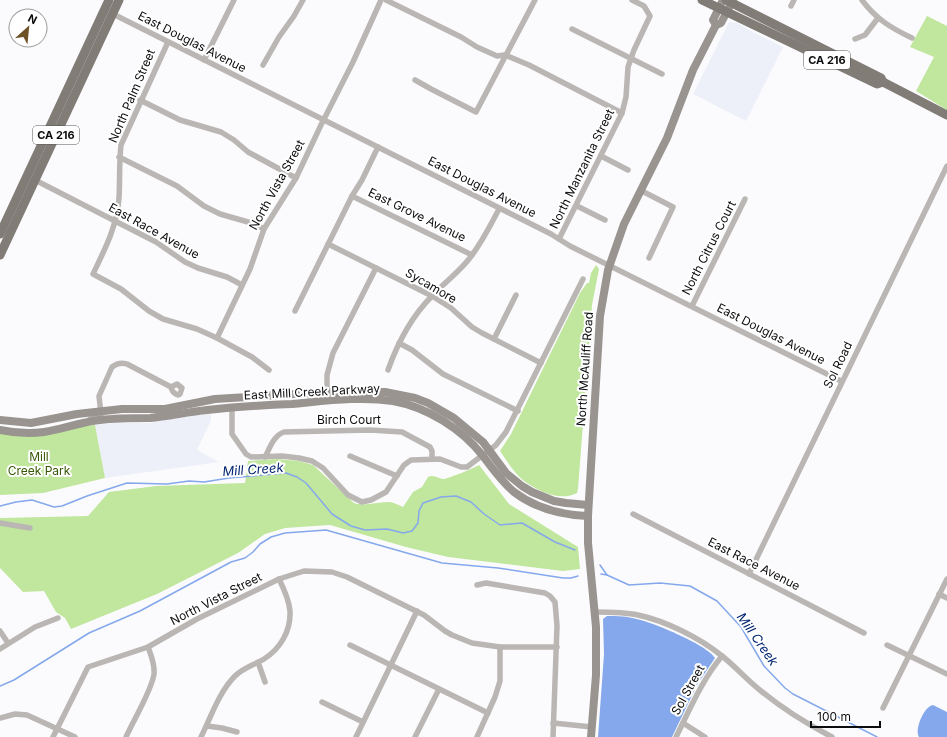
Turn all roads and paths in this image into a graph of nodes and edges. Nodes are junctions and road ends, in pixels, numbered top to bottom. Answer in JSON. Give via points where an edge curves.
{"nodes":[{"id":1,"x":119,"y":0,"type":"edge"},
{"id":2,"x":234,"y":0,"type":"edge"},
{"id":3,"x":303,"y":0,"type":"edge"},
{"id":4,"x":380,"y":0,"type":"edge"},
{"id":5,"x":386,"y":0,"type":"edge"},
{"id":6,"x":535,"y":0,"type":"edge"},
{"id":7,"x":632,"y":0,"type":"edge"},
{"id":8,"x":702,"y":0,"type":"edge"},
{"id":9,"x":862,"y":0,"type":"edge"},
{"id":10,"x":726,"y":4,"type":"edge"},
{"id":11,"x":107,"y":6,"type":"edge"},
{"id":12,"x":878,"y":18,"type":"junction"},
{"id":13,"x":572,"y":29,"type":"dead end"},
{"id":14,"x":912,"y":38,"type":"dead end"},
{"id":15,"x":855,"y":39,"type":"dead end"},
{"id":16,"x":168,"y":42,"type":"junction"},
{"id":17,"x":505,"y":56,"type":"junction"},
{"id":18,"x":631,"y":58,"type":"junction"},
{"id":19,"x":204,"y":60,"type":"junction"},
{"id":20,"x":264,"y":65,"type":"dead end"},
{"id":21,"x":662,"y":74,"type":"dead end"},
{"id":22,"x":415,"y":80,"type":"dead end"},
{"id":23,"x":140,"y":100,"type":"junction"},
{"id":24,"x":622,"y":113,"type":"junction"},
{"id":25,"x":947,"y":115,"type":"edge"},
{"id":26,"x":323,"y":120,"type":"junction"},
{"id":27,"x":378,"y":147,"type":"junction"},
{"id":28,"x":601,"y":156,"type":"junction"},
{"id":29,"x":119,"y":157,"type":"junction"},
{"id":30,"x":947,"y":166,"type":"edge"},
{"id":31,"x":628,"y":170,"type":"dead end"},
{"id":32,"x":296,"y":178,"type":"junction"},
{"id":33,"x":35,"y":180,"type":"junction"},
{"id":34,"x":640,"y":190,"type":"junction"},
{"id":35,"x":352,"y":196,"type":"junction"},
{"id":36,"x":745,"y":199,"type":"dead end"},
{"id":37,"x":577,"y":206,"type":"junction"},
{"id":38,"x":499,"y":209,"type":"junction"},
{"id":39,"x":605,"y":220,"type":"dead end"},
{"id":40,"x":116,"y":221,"type":"junction"},
{"id":41,"x":264,"y":229,"type":"junction"},
{"id":42,"x":0,"y":234,"type":"edge"},
{"id":43,"x":559,"y":239,"type":"junction"},
{"id":44,"x":328,"y":244,"type":"junction"},
{"id":45,"x":0,"y":255,"type":"edge"},
{"id":46,"x":472,"y":255,"type":"junction"},
{"id":47,"x":649,"y":258,"type":"dead end"},
{"id":48,"x":610,"y":265,"type":"junction"},
{"id":49,"x":376,"y":268,"type":"junction"},
{"id":50,"x":583,"y":279,"type":"dead end"},
{"id":51,"x":242,"y":285,"type":"junction"},
{"id":52,"x":516,"y":295,"type":"dead end"},
{"id":53,"x":432,"y":296,"type":"junction"},
{"id":54,"x":692,"y":306,"type":"junction"},
{"id":55,"x":295,"y":311,"type":"dead end"},
{"id":56,"x":216,"y":338,"type":"junction"},
{"id":57,"x":494,"y":339,"type":"junction"},
{"id":58,"x":399,"y":343,"type":"junction"},
{"id":59,"x":541,"y":363,"type":"junction"},
{"id":60,"x":269,"y":370,"type":"dead end"},
{"id":61,"x":388,"y":370,"type":"dead end"},
{"id":62,"x":841,"y":381,"type":"junction"},
{"id":63,"x":170,"y":387,"type":"dead end"},
{"id":64,"x":327,"y":392,"type":"junction"},
{"id":65,"x":328,"y":401,"type":"junction"},
{"id":66,"x":232,"y":408,"type":"junction"},
{"id":67,"x":518,"y":411,"type":"junction"},
{"id":68,"x":101,"y":412,"type":"junction"},
{"id":69,"x":0,"y":420,"type":"edge"},
{"id":70,"x":82,"y":423,"type":"junction"},
{"id":71,"x":0,"y":430,"type":"edge"},
{"id":72,"x":489,"y":450,"type":"junction"},
{"id":73,"x":350,"y":456,"type":"dead end"},
{"id":74,"x":483,"y":456,"type":"junction"},
{"id":75,"x":265,"y":457,"type":"junction"},
{"id":76,"x":432,"y":458,"type":"junction"},
{"id":77,"x":397,"y":476,"type":"junction"},
{"id":78,"x":588,"y":505,"type":"junction"},
{"id":79,"x":633,"y":514,"type":"dead end"},
{"id":80,"x":588,"y":516,"type":"junction"},
{"id":81,"x":0,"y":523,"type":"edge"},
{"id":82,"x":30,"y":528,"type":"dead end"},
{"id":83,"x":749,"y":574,"type":"junction"},
{"id":84,"x":279,"y":579,"type":"junction"},
{"id":85,"x":947,"y":579,"type":"edge"},
{"id":86,"x":477,"y":585,"type":"dead end"},
{"id":87,"x":939,"y":594,"type":"junction"},
{"id":88,"x":947,"y":598,"type":"edge"},
{"id":89,"x":417,"y":611,"type":"junction"},
{"id":90,"x":595,"y":612,"type":"junction"},
{"id":91,"x":58,"y":618,"type":"dead end"},
{"id":92,"x":0,"y":631,"type":"edge"},
{"id":93,"x":864,"y":633,"type":"dead end"},
{"id":94,"x":8,"y":643,"type":"junction"},
{"id":95,"x":350,"y":645,"type":"dead end"},
{"id":96,"x":887,"y":645,"type":"dead end"},
{"id":97,"x":148,"y":646,"type":"junction"},
{"id":98,"x":500,"y":647,"type":"junction"},
{"id":99,"x":557,"y":647,"type":"junction"},
{"id":100,"x":0,"y":649,"type":"edge"},
{"id":101,"x":722,"y":656,"type":"junction"},
{"id":102,"x":909,"y":656,"type":"junction"},
{"id":103,"x":258,"y":662,"type":"junction"},
{"id":104,"x":390,"y":665,"type":"junction"},
{"id":105,"x":947,"y":674,"type":"edge"},
{"id":106,"x":265,"y":682,"type":"dead end"},
{"id":107,"x":439,"y":689,"type":"junction"},
{"id":108,"x":322,"y":702,"type":"dead end"},
{"id":109,"x":883,"y":708,"type":"dead end"},
{"id":110,"x":488,"y":713,"type":"junction"},
{"id":111,"x":0,"y":718,"type":"edge"},
{"id":112,"x":363,"y":722,"type":"junction"},
{"id":113,"x":683,"y":723,"type":"junction"},
{"id":114,"x":553,"y":724,"type":"junction"},
{"id":115,"x":207,"y":726,"type":"junction"},
{"id":116,"x":592,"y":727,"type":"junction"},
{"id":117,"x":57,"y":728,"type":"junction"},
{"id":118,"x":237,"y":732,"type":"dead end"},
{"id":119,"x":53,"y":737,"type":"edge"},
{"id":120,"x":75,"y":737,"type":"edge"},
{"id":121,"x":126,"y":737,"type":"edge"},
{"id":122,"x":201,"y":737,"type":"edge"},
{"id":123,"x":356,"y":737,"type":"edge"},
{"id":124,"x":415,"y":737,"type":"edge"},
{"id":125,"x":477,"y":737,"type":"edge"},
{"id":126,"x":553,"y":737,"type":"edge"},
{"id":127,"x":591,"y":737,"type":"edge"},
{"id":128,"x":676,"y":737,"type":"edge"},
{"id":129,"x":705,"y":737,"type":"edge"},
{"id":130,"x":832,"y":737,"type":"edge"}],
"edges":[{"from":1,"to":11,"type":"main road","number":"CA 216"},
{"from":2,"to":19,"type":"street"},
{"from":3,"to":20,"type":"street"},
{"from":4,"to":26,"type":"street","name":"North Vista Street","via":[[353,62]]},
{"from":5,"to":17,"type":"street","via":[[477,47],[497,56]]},
{"from":6,"to":17,"type":"street"},
{"from":7,"to":18,"type":"street","name":"North Manzanita Street","via":[[644,6],[650,16]]},
{"from":8,"to":10,"type":"main road","number":"CA 216"},
{"from":9,"to":12,"type":"street"},
{"from":10,"to":25,"type":"main road","number":"CA 216","via":[[881,78],[883,82]]},
{"from":10,"to":34,"type":"street","name":"North McAuliff Road","via":[[713,20],[716,25],[693,70],[667,138]]},
{"from":11,"to":16,"type":"street","name":"East Douglas Avenue"},
{"from":11,"to":33,"type":"main road","number":"CA 216"},
{"from":11,"to":42,"type":"main road","number":"CA 216"},
{"from":12,"to":14,"type":"street"},
{"from":12,"to":15,"type":"street","via":[[865,34]]},
{"from":13,"to":18,"type":"street"},
{"from":16,"to":19,"type":"street","name":"East Douglas Avenue"},
{"from":16,"to":23,"type":"street","name":"North Palm Street"},
{"from":17,"to":22,"type":"street","via":[[476,112]]},
{"from":17,"to":24,"type":"street","via":[[529,65]]},
{"from":18,"to":21,"type":"street"},
{"from":18,"to":24,"type":"street","name":"North Manzanita Street"},
{"from":19,"to":26,"type":"street","name":"East Douglas Avenue"},
{"from":23,"to":29,"type":"street","name":"North Palm Street","via":[[121,145]]},
{"from":23,"to":32,"type":"street","via":[[180,120],[221,132],[248,152]]},
{"from":24,"to":28,"type":"street","name":"North Manzanita Street"},
{"from":26,"to":27,"type":"street","name":"East Douglas Avenue"},
{"from":26,"to":32,"type":"street","name":"North Vista Street"},
{"from":27,"to":35,"type":"street"},
{"from":27,"to":38,"type":"street","name":"East Douglas Avenue"},
{"from":28,"to":31,"type":"street"},
{"from":28,"to":37,"type":"street","name":"North Manzanita Street"},
{"from":29,"to":40,"type":"street","name":"North Palm Street"},
{"from":29,"to":41,"type":"street","via":[[177,186],[204,206],[220,214]]},
{"from":30,"to":62,"type":"street","name":"Sol Road"},
{"from":32,"to":41,"type":"street","name":"North Vista Street"},
{"from":33,"to":40,"type":"street","name":"East Race Avenue"},
{"from":33,"to":45,"type":"main road","number":"CA 216"},
{"from":34,"to":47,"type":"street","via":[[673,207]]},
{"from":34,"to":48,"type":"street","name":"North McAuliff Road","via":[[621,231]]},
{"from":35,"to":44,"type":"street"},
{"from":35,"to":46,"type":"street","name":"East Grove Avenue"},
{"from":36,"to":54,"type":"street","name":"North Citrus Court"},
{"from":37,"to":39,"type":"street"},
{"from":37,"to":43,"type":"street","name":"North Manzanita Street"},
{"from":38,"to":43,"type":"street","name":"East Douglas Avenue"},
{"from":38,"to":46,"type":"street","via":[[484,239]]},
{"from":40,"to":51,"type":"street","name":"East Race Avenue","via":[[156,242],[185,262]]},
{"from":40,"to":56,"type":"street","name":"North Palm Street","via":[[93,274],[164,319]]},
{"from":41,"to":51,"type":"street","name":"North Vista Street"},
{"from":43,"to":48,"type":"street","name":"East Douglas Avenue"},
{"from":44,"to":49,"type":"street","name":"Sycamore"},
{"from":44,"to":55,"type":"street"},
{"from":46,"to":53,"type":"street"},
{"from":48,"to":54,"type":"street","name":"East Douglas Avenue"},
{"from":48,"to":78,"type":"street","name":"North McAuliff Road","via":[[600,316]]},
{"from":49,"to":53,"type":"street","name":"Sycamore"},
{"from":49,"to":64,"type":"street","via":[[333,353],[327,375]]},
{"from":50,"to":59,"type":"street"},
{"from":51,"to":56,"type":"street","name":"North Vista Street"},
{"from":52,"to":57,"type":"street"},
{"from":53,"to":57,"type":"street","name":"Sycamore","via":[[451,308],[472,327]]},
{"from":53,"to":58,"type":"street","via":[[412,319]]},
{"from":54,"to":62,"type":"street","name":"East Douglas Avenue"},
{"from":56,"to":60,"type":"street","via":[[252,357]]},
{"from":57,"to":59,"type":"street","name":"Sycamore"},
{"from":58,"to":61,"type":"street"},
{"from":58,"to":67,"type":"street","via":[[443,374]]},
{"from":59,"to":67,"type":"street"},
{"from":62,"to":83,"type":"street","name":"Sol Road"},
{"from":63,"to":68,"type":"street","via":[[127,364],[120,363],[112,367],[101,390]]},
{"from":64,"to":65,"type":"street"},
{"from":64,"to":68,"type":"street","name":"East Mill Creek Parkway","via":[[215,399],[165,409],[122,409]]},
{"from":64,"to":72,"type":"street","name":"East Mill Creek Parkway","via":[[385,392],[415,398],[454,418]]},
{"from":65,"to":66,"type":"street","name":"East Mill Creek Parkway"},
{"from":65,"to":74,"type":"street","name":"East Mill Creek Parkway","via":[[393,401],[419,409],[456,430]]},
{"from":66,"to":70,"type":"street","name":"East Mill Creek Parkway"},
{"from":66,"to":75,"type":"street","via":[[232,434],[246,454]]},
{"from":67,"to":72,"type":"street","via":[[502,439]]},
{"from":68,"to":69,"type":"street","name":"East Mill Creek Parkway","via":[[31,423]]},
{"from":68,"to":70,"type":"street","via":[[100,415]]},
{"from":70,"to":71,"type":"street","name":"East Mill Creek Parkway","via":[[44,432]]},
{"from":72,"to":74,"type":"street"},
{"from":72,"to":78,"type":"street","name":"East Mill Creek Parkway","via":[[506,473],[532,492],[554,501]]},
{"from":73,"to":77,"type":"street"},
{"from":74,"to":76,"type":"street","via":[[464,468]]},
{"from":74,"to":80,"type":"street","name":"East Mill Creek Parkway","via":[[504,484],[525,499],[565,514]]},
{"from":75,"to":76,"type":"street","name":"Birch Court","via":[[275,438],[284,432],[370,430],[402,432],[430,447]]},
{"from":75,"to":77,"type":"street","via":[[282,456],[312,461],[323,468],[348,494],[362,502],[386,492]]},
{"from":76,"to":77,"type":"street","via":[[411,460]]},
{"from":78,"to":80,"type":"street","name":"North McAuliff Road"},
{"from":79,"to":83,"type":"street","name":"East Race Avenue"},
{"from":80,"to":90,"type":"street","name":"North McAuliff Road"},
{"from":81,"to":82,"type":"street"},
{"from":83,"to":93,"type":"street","name":"East Race Avenue"},
{"from":84,"to":89,"type":"street","name":"North Vista Street","via":[[304,571],[332,572]]},
{"from":84,"to":97,"type":"street","name":"North Vista Street"},
{"from":84,"to":103,"type":"street","via":[[287,596],[289,625],[284,640],[274,652]]},
{"from":85,"to":87,"type":"street"},
{"from":86,"to":99,"type":"street","via":[[486,583],[550,596],[555,602]]},
{"from":87,"to":88,"type":"street"},
{"from":87,"to":102,"type":"street"},
{"from":89,"to":98,"type":"street","name":"North Vista Street","via":[[452,635],[477,644]]},
{"from":89,"to":104,"type":"street"},
{"from":90,"to":101,"type":"street","via":[[628,613],[653,619],[701,642]]},
{"from":90,"to":116,"type":"street","name":"North McAuliff Road","via":[[597,651]]},
{"from":91,"to":94,"type":"street","via":[[35,627]]},
{"from":92,"to":94,"type":"street"},
{"from":94,"to":100,"type":"street"},
{"from":95,"to":104,"type":"street"},
{"from":96,"to":102,"type":"street"},
{"from":97,"to":117,"type":"street","name":"North Vista Street","via":[[88,667]]},
{"from":97,"to":121,"type":"street","via":[[154,663],[152,683]]},
{"from":98,"to":99,"type":"street","name":"North Vista Street"},
{"from":98,"to":110,"type":"street","via":[[500,682]]},
{"from":99,"to":114,"type":"street"},
{"from":101,"to":113,"type":"street","name":"Sol Street","via":[[706,677]]},
{"from":101,"to":130,"type":"street","via":[[800,720]]},
{"from":102,"to":105,"type":"street"},
{"from":102,"to":109,"type":"street"},
{"from":103,"to":106,"type":"street"},
{"from":103,"to":115,"type":"street","via":[[244,668],[226,686]]},
{"from":104,"to":107,"type":"street"},
{"from":104,"to":112,"type":"street"},
{"from":107,"to":110,"type":"street"},
{"from":107,"to":124,"type":"street"},
{"from":108,"to":112,"type":"street"},
{"from":110,"to":125,"type":"street"},
{"from":111,"to":117,"type":"street","via":[[15,714],[27,715]]},
{"from":112,"to":123,"type":"street"},
{"from":113,"to":128,"type":"street","name":"Sol Street"},
{"from":113,"to":129,"type":"street"},
{"from":114,"to":116,"type":"street"},
{"from":114,"to":126,"type":"street"},
{"from":115,"to":118,"type":"street"},
{"from":115,"to":122,"type":"street"},
{"from":116,"to":127,"type":"street","name":"North McAuliff Road"},
{"from":117,"to":119,"type":"street","name":"North Vista Street"},
{"from":117,"to":120,"type":"street"}]}
